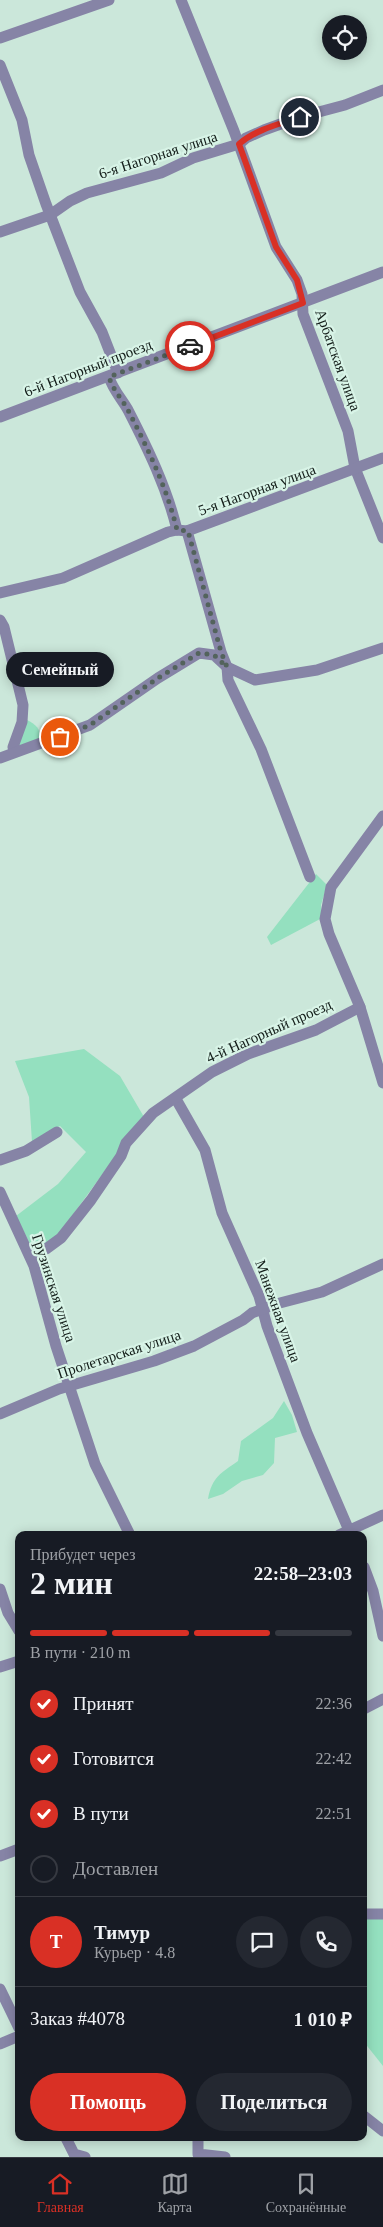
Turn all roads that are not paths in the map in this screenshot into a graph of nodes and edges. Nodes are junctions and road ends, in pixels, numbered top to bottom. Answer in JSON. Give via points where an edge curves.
{"nodes":[{"id":1,"x":108,"y":0,"type":"edge"},
{"id":2,"x":181,"y":0,"type":"edge"},
{"id":3,"x":0,"y":38,"type":"edge"},
{"id":4,"x":0,"y":64,"type":"edge"},
{"id":5,"x":383,"y":90,"type":"edge"},
{"id":6,"x":239,"y":144,"type":"junction"},
{"id":7,"x":50,"y":215,"type":"junction"},
{"id":8,"x":0,"y":232,"type":"edge"},
{"id":9,"x":383,"y":272,"type":"edge"},
{"id":10,"x":303,"y":303,"type":"junction"},
{"id":11,"x":113,"y":375,"type":"junction"},
{"id":12,"x":0,"y":417,"type":"edge"},
{"id":13,"x":383,"y":458,"type":"edge"},
{"id":14,"x":355,"y":468,"type":"junction"},
{"id":15,"x":182,"y":530,"type":"junction"},
{"id":16,"x":383,"y":538,"type":"edge"},
{"id":17,"x":0,"y":594,"type":"edge"},
{"id":18,"x":0,"y":620,"type":"edge"},
{"id":19,"x":383,"y":648,"type":"edge"},
{"id":20,"x":227,"y":667,"type":"junction"},
{"id":21,"x":14,"y":752,"type":"junction"},
{"id":22,"x":0,"y":758,"type":"edge"},
{"id":23,"x":383,"y":816,"type":"edge"},
{"id":24,"x":310,"y":877,"type":"dead end"},
{"id":25,"x":360,"y":1007,"type":"junction"},
{"id":26,"x":383,"y":1083,"type":"edge"},
{"id":27,"x":176,"y":1099,"type":"junction"},
{"id":28,"x":57,"y":1132,"type":"dead end"},
{"id":29,"x":0,"y":1160,"type":"edge"},
{"id":30,"x":0,"y":1192,"type":"edge"},
{"id":31,"x":30,"y":1256,"type":"junction"},
{"id":32,"x":383,"y":1264,"type":"edge"},
{"id":33,"x":262,"y":1309,"type":"junction"},
{"id":34,"x":70,"y":1386,"type":"junction"},
{"id":35,"x":0,"y":1414,"type":"edge"},
{"id":36,"x":383,"y":1515,"type":"edge"},
{"id":37,"x":128,"y":1531,"type":"edge"},
{"id":38,"x":346,"y":1531,"type":"edge"},
{"id":39,"x":351,"y":1531,"type":"edge"},
{"id":40,"x":367,"y":1575,"type":"edge"},
{"id":41,"x":0,"y":1589,"type":"edge"},
{"id":42,"x":15,"y":1624,"type":"edge"},
{"id":43,"x":383,"y":1636,"type":"edge"},
{"id":44,"x":15,"y":1662,"type":"edge"},
{"id":45,"x":0,"y":1667,"type":"edge"},
{"id":46,"x":383,"y":1699,"type":"edge"},
{"id":47,"x":367,"y":1707,"type":"edge"},
{"id":48,"x":15,"y":1850,"type":"edge"},
{"id":49,"x":0,"y":1856,"type":"edge"},
{"id":50,"x":367,"y":1914,"type":"edge"},
{"id":51,"x":383,"y":1914,"type":"edge"},
{"id":52,"x":0,"y":1988,"type":"edge"},
{"id":53,"x":15,"y":2020,"type":"edge"},
{"id":54,"x":15,"y":2038,"type":"edge"},
{"id":55,"x":0,"y":2044,"type":"edge"},
{"id":56,"x":367,"y":2118,"type":"edge"},
{"id":57,"x":383,"y":2131,"type":"edge"},
{"id":58,"x":68,"y":2141,"type":"edge"},
{"id":59,"x":198,"y":2141,"type":"edge"},
{"id":60,"x":77,"y":2156,"type":"edge"},
{"id":61,"x":225,"y":2157,"type":"edge"}],
"edges":[{"from":1,"to":3,"type":"street"},
{"from":2,"to":6,"type":"street","name":"Арбатская улица"},
{"from":4,"to":7,"type":"street","via":[[22,120],[29,155]]},
{"from":5,"to":6,"type":"street","name":"6-я Нагорная улица","via":[[264,130]]},
{"from":6,"to":7,"type":"street","name":"6-я Нагорная улица","via":[[193,158],[161,173],[87,193]]},
{"from":6,"to":10,"type":"street","name":"Арбатская улица","via":[[276,247],[297,280]]},
{"from":7,"to":8,"type":"street","name":"6-я Нагорная улица"},
{"from":7,"to":11,"type":"street","via":[[80,292],[102,332]]},
{"from":9,"to":10,"type":"street","name":"6-й Нагорный проезд"},
{"from":10,"to":11,"type":"street","name":"6-й Нагорный проезд"},
{"from":10,"to":14,"type":"street","name":"Арбатская улица","via":[[302,314],[348,431]]},
{"from":11,"to":12,"type":"street","name":"6-й Нагорный проезд"},
{"from":11,"to":15,"type":"street","via":[[112,386],[127,408]]},
{"from":13,"to":14,"type":"street","name":"5-я Нагорная улица"},
{"from":14,"to":15,"type":"street","name":"5-я Нагорная улица"},
{"from":14,"to":16,"type":"street","name":"Арбатская улица"},
{"from":15,"to":17,"type":"street","name":"5-я Нагорная улица","via":[[123,550],[63,578]]},
{"from":15,"to":20,"type":"street"},
{"from":18,"to":21,"type":"street","via":[[23,705]]},
{"from":19,"to":20,"type":"street","via":[[317,670],[255,680]]},
{"from":20,"to":21,"type":"street","via":[[214,655],[199,653],[90,725]]},
{"from":20,"to":24,"type":"street","via":[[228,680],[261,749]]},
{"from":21,"to":22,"type":"street"},
{"from":23,"to":25,"type":"street","via":[[331,887],[325,919]]},
{"from":25,"to":26,"type":"street"},
{"from":25,"to":27,"type":"street","name":"4-й Нагорный проезд","via":[[316,1030],[219,1068]]},
{"from":27,"to":31,"type":"street","name":"4-й Нагорный проезд","via":[[153,1114],[126,1143],[121,1156],[91,1200],[61,1238]]},
{"from":27,"to":33,"type":"street","name":"Манежная улица","via":[[205,1150],[222,1213]]},
{"from":28,"to":29,"type":"street","via":[[26,1151]]},
{"from":30,"to":31,"type":"street","name":"Грузинская улица"},
{"from":31,"to":34,"type":"street","name":"Грузинская улица"},
{"from":32,"to":33,"type":"street","name":"Пролетарская улица","via":[[322,1292]]},
{"from":33,"to":34,"type":"street","name":"Пролетарская улица","via":[[194,1346]]},
{"from":33,"to":38,"type":"street","name":"Манежная улица"},
{"from":34,"to":35,"type":"street","name":"Пролетарская улица"},
{"from":34,"to":37,"type":"street","name":"Грузинская улица","via":[[95,1464]]},
{"from":36,"to":39,"type":"street"},
{"from":40,"to":43,"type":"street"},
{"from":41,"to":42,"type":"street"},
{"from":44,"to":45,"type":"street"},
{"from":46,"to":47,"type":"street"},
{"from":48,"to":49,"type":"street"},
{"from":50,"to":51,"type":"street"},
{"from":52,"to":53,"type":"street"},
{"from":54,"to":55,"type":"street"},
{"from":56,"to":57,"type":"street"},
{"from":58,"to":60,"type":"street"},
{"from":59,"to":61,"type":"street","via":[[198,2154]]}]}
